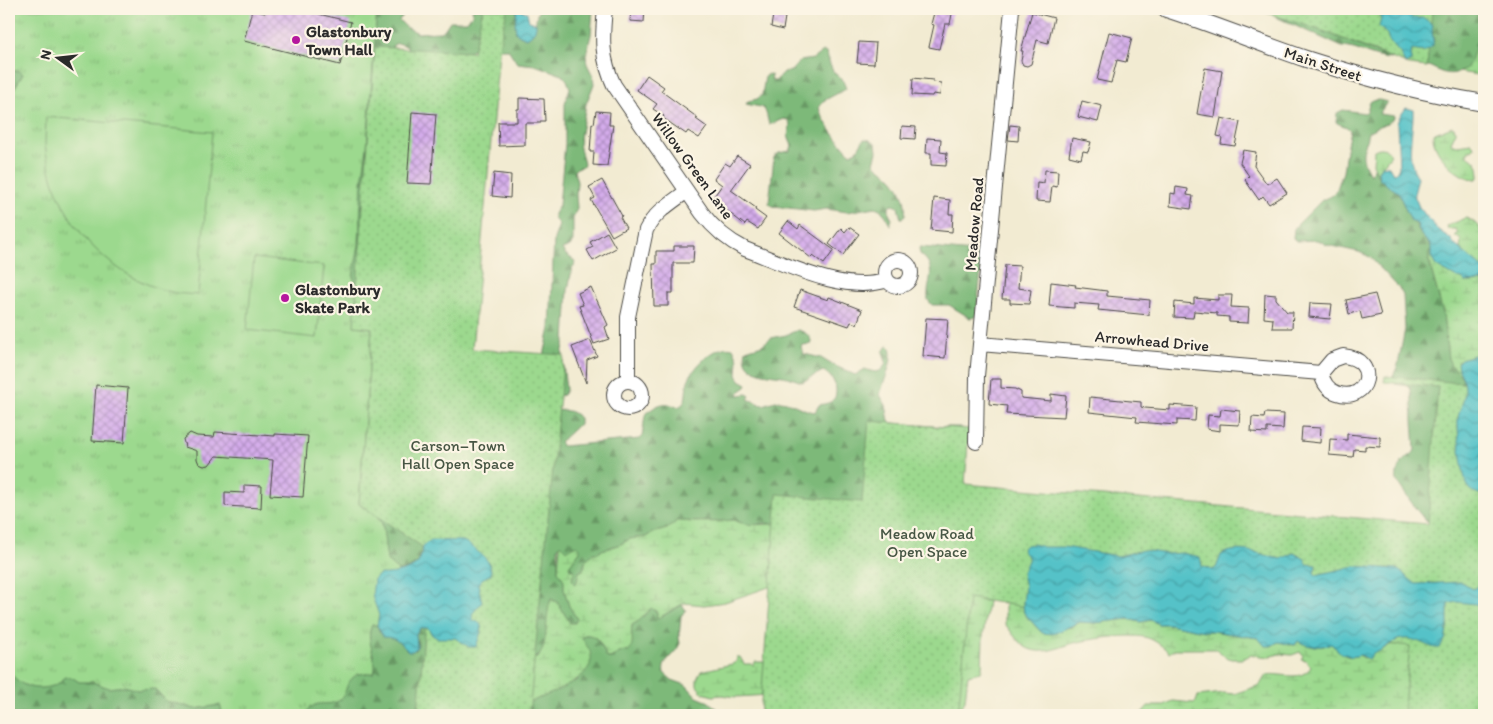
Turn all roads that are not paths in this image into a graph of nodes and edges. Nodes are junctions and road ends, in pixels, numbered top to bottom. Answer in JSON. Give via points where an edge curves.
{"nodes":[{"id":1,"x":605,"y":9,"type":"edge"},
{"id":2,"x":1012,"y":9,"type":"edge"},
{"id":3,"x":1166,"y":9,"type":"edge"},
{"id":4,"x":1484,"y":103,"type":"edge"},
{"id":5,"x":687,"y":191,"type":"junction"},
{"id":6,"x":887,"y":280,"type":"dead end"},
{"id":7,"x":980,"y":344,"type":"junction"},
{"id":8,"x":1321,"y":373,"type":"dead end"},
{"id":9,"x":628,"y":381,"type":"dead end"},
{"id":10,"x":976,"y":442,"type":"dead end"}],
"edges":[{"from":1,"to":5,"type":"street","name":"Willow Green Lane","via":[[603,49],[610,76]]},
{"from":2,"to":7,"type":"street","name":"Meadow Road"},
{"from":3,"to":4,"type":"main road","name":"Main Street","via":[[1373,80]]},
{"from":5,"to":6,"type":"street","name":"Willow Green Lane","via":[[716,230],[745,249],[835,281],[861,285]]},
{"from":5,"to":9,"type":"street","via":[[660,211],[646,230],[628,317]]},
{"from":7,"to":8,"type":"street","name":"Arrowhead Drive"},
{"from":7,"to":10,"type":"street","name":"Meadow Road"}]}
